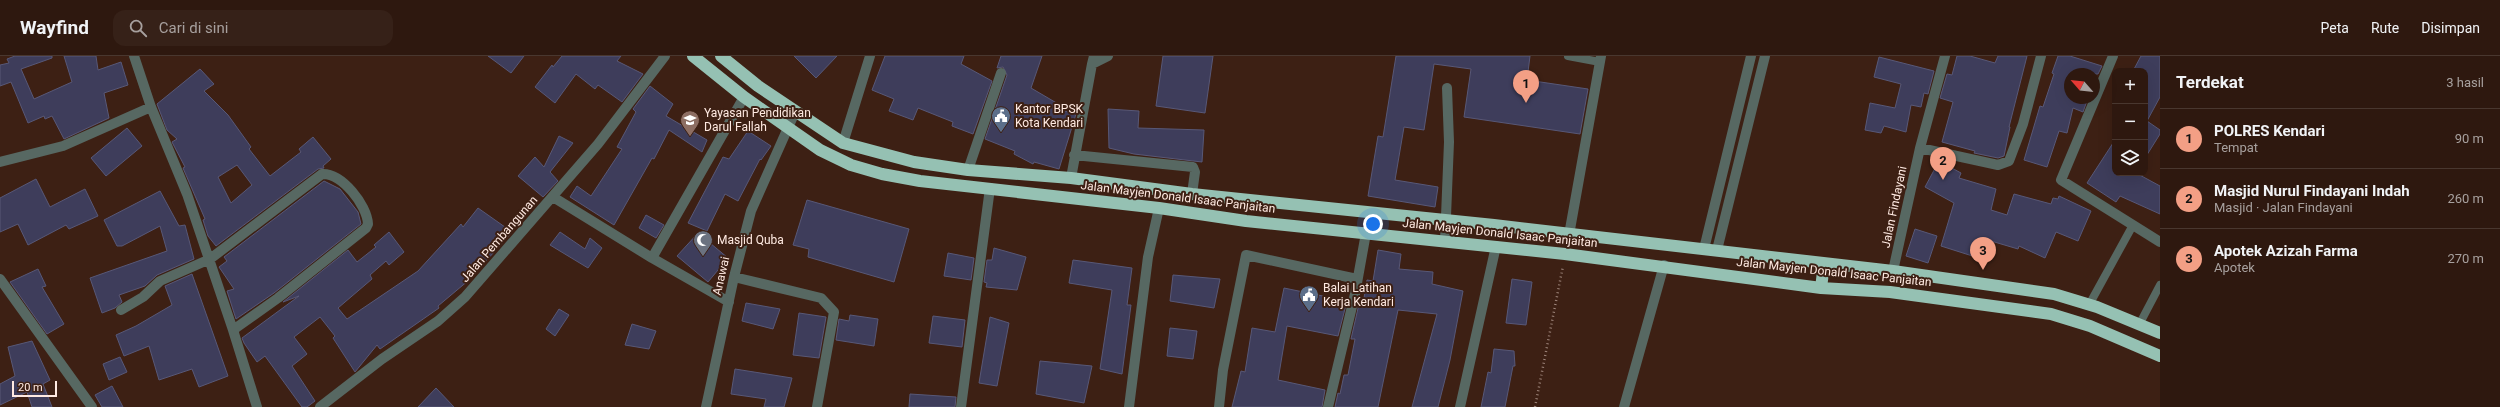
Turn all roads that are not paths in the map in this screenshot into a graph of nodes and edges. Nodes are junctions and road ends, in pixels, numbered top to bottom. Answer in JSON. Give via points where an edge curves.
{"nodes":[{"id":1,"x":134,"y":56,"type":"edge"},
{"id":2,"x":665,"y":56,"type":"edge"},
{"id":3,"x":870,"y":56,"type":"edge"},
{"id":4,"x":1108,"y":56,"type":"edge"},
{"id":5,"x":1568,"y":56,"type":"edge"},
{"id":6,"x":1751,"y":56,"type":"edge"},
{"id":7,"x":1765,"y":56,"type":"edge"},
{"id":8,"x":1945,"y":56,"type":"edge"},
{"id":9,"x":2041,"y":56,"type":"edge"},
{"id":10,"x":2113,"y":56,"type":"edge"},
{"id":11,"x":694,"y":57,"type":"edge"},
{"id":12,"x":724,"y":58,"type":"edge"},
{"id":13,"x":1600,"y":59,"type":"edge"},
{"id":14,"x":1093,"y":60,"type":"edge"},
{"id":15,"x":1001,"y":73,"type":"dead end"},
{"id":16,"x":1447,"y":88,"type":"dead end"},
{"id":17,"x":744,"y":97,"type":"junction"},
{"id":18,"x":151,"y":106,"type":"junction"},
{"id":19,"x":794,"y":112,"type":"junction"},
{"id":20,"x":787,"y":128,"type":"junction"},
{"id":21,"x":843,"y":143,"type":"junction"},
{"id":22,"x":1920,"y":148,"type":"junction"},
{"id":23,"x":1074,"y":155,"type":"junction"},
{"id":24,"x":0,"y":162,"type":"edge"},
{"id":25,"x":968,"y":170,"type":"junction"},
{"id":26,"x":1071,"y":178,"type":"junction"},
{"id":27,"x":990,"y":188,"type":"junction"},
{"id":28,"x":1192,"y":194,"type":"junction"},
{"id":29,"x":553,"y":196,"type":"junction"},
{"id":30,"x":1160,"y":208,"type":"junction"},
{"id":31,"x":1447,"y":220,"type":"junction"},
{"id":32,"x":2133,"y":225,"type":"junction"},
{"id":33,"x":1366,"y":233,"type":"junction"},
{"id":34,"x":1569,"y":235,"type":"junction"},
{"id":35,"x":1445,"y":241,"type":"junction"},
{"id":36,"x":2160,"y":242,"type":"edge"},
{"id":37,"x":1496,"y":246,"type":"junction"},
{"id":38,"x":1704,"y":249,"type":"junction"},
{"id":39,"x":1717,"y":250,"type":"junction"},
{"id":40,"x":652,"y":258,"type":"junction"},
{"id":41,"x":210,"y":259,"type":"junction"},
{"id":42,"x":1824,"y":264,"type":"junction"},
{"id":43,"x":1664,"y":266,"type":"junction"},
{"id":44,"x":1893,"y":272,"type":"junction"},
{"id":45,"x":734,"y":277,"type":"junction"},
{"id":46,"x":0,"y":279,"type":"edge"},
{"id":47,"x":1357,"y":279,"type":"junction"},
{"id":48,"x":2160,"y":285,"type":"edge"},
{"id":49,"x":1821,"y":288,"type":"junction"},
{"id":50,"x":3,"y":290,"type":"edge"},
{"id":51,"x":729,"y":302,"type":"junction"},
{"id":52,"x":2089,"y":305,"type":"junction"},
{"id":53,"x":121,"y":310,"type":"dead end"},
{"id":54,"x":2139,"y":324,"type":"junction"},
{"id":55,"x":233,"y":330,"type":"junction"},
{"id":56,"x":2160,"y":333,"type":"edge"},
{"id":57,"x":2160,"y":356,"type":"edge"},
{"id":58,"x":92,"y":407,"type":"edge"},
{"id":59,"x":257,"y":407,"type":"edge"},
{"id":60,"x":320,"y":407,"type":"edge"},
{"id":61,"x":706,"y":407,"type":"edge"},
{"id":62,"x":817,"y":407,"type":"edge"},
{"id":63,"x":961,"y":407,"type":"edge"},
{"id":64,"x":1129,"y":407,"type":"edge"},
{"id":65,"x":1219,"y":407,"type":"edge"},
{"id":66,"x":1328,"y":407,"type":"edge"},
{"id":67,"x":1460,"y":407,"type":"edge"},
{"id":68,"x":1624,"y":407,"type":"edge"}],
"edges":[{"from":1,"to":18,"type":"street"},
{"from":2,"to":29,"type":"street","name":"Jalan Pembangunan"},
{"from":3,"to":21,"type":"street"},
{"from":4,"to":14,"type":"street"},
{"from":5,"to":13,"type":"lane"},
{"from":6,"to":38,"type":"street"},
{"from":7,"to":39,"type":"street"},
{"from":8,"to":22,"type":"street","name":"Jalan Findayani"},
{"from":9,"to":22,"type":"street","via":[[2023,124],[2009,161],[1998,165]]},
{"from":10,"to":32,"type":"street","via":[[2061,180]]},
{"from":11,"to":17,"type":"highway","name":"Jalan Mayjen Donald Isaac Panjaitan"},
{"from":12,"to":19,"type":"highway","name":"Jalan Mayjen Donald Isaac Panjaitan"},
{"from":13,"to":34,"type":"street"},
{"from":14,"to":23,"type":"street"},
{"from":15,"to":25,"type":"street"},
{"from":16,"to":31,"type":"street"},
{"from":17,"to":20,"type":"highway","name":"Jalan Mayjen Donald Isaac Panjaitan"},
{"from":17,"to":40,"type":"street"},
{"from":18,"to":24,"type":"street","via":[[63,146]]},
{"from":18,"to":41,"type":"street"},
{"from":19,"to":20,"type":"street","name":"Anawai"},
{"from":19,"to":21,"type":"highway","name":"Jalan Mayjen Donald Isaac Panjaitan"},
{"from":20,"to":27,"type":"highway","name":"Jalan Mayjen Donald Isaac Panjaitan","via":[[820,150],[852,165],[882,174],[920,181]]},
{"from":20,"to":45,"type":"street","name":"Anawai","via":[[751,211]]},
{"from":21,"to":25,"type":"highway","name":"Jalan Mayjen Donald Isaac Panjaitan","via":[[914,162]]},
{"from":22,"to":44,"type":"street","name":"Jalan Findayani"},
{"from":23,"to":26,"type":"street"},
{"from":23,"to":28,"type":"street","via":[[1193,167],[1195,172]]},
{"from":25,"to":26,"type":"highway","name":"Jalan Mayjen Donald Isaac Panjaitan"},
{"from":26,"to":28,"type":"highway","name":"Jalan Mayjen Donald Isaac Panjaitan"},
{"from":27,"to":30,"type":"highway","name":"Jalan Mayjen Donald Isaac Panjaitan"},
{"from":27,"to":63,"type":"street"},
{"from":28,"to":31,"type":"highway","name":"Jalan Mayjen Donald Isaac Panjaitan"},
{"from":29,"to":40,"type":"street"},
{"from":29,"to":60,"type":"street","name":"Jalan Pembangunan","via":[[465,297],[438,321],[382,359]]},
{"from":30,"to":33,"type":"highway","name":"Jalan Mayjen Donald Isaac Panjaitan","via":[[1246,221]]},
{"from":30,"to":64,"type":"street","via":[[1148,258]]},
{"from":31,"to":34,"type":"highway","name":"Jalan Mayjen Donald Isaac Panjaitan"},
{"from":31,"to":35,"type":"street"},
{"from":32,"to":36,"type":"street"},
{"from":32,"to":52,"type":"lane"},
{"from":33,"to":35,"type":"highway","name":"Jalan Mayjen Donald Isaac Panjaitan"},
{"from":33,"to":47,"type":"street"},
{"from":34,"to":38,"type":"highway","name":"Jalan Mayjen Donald Isaac Panjaitan"},
{"from":35,"to":37,"type":"highway","name":"Jalan Mayjen Donald Isaac Panjaitan"},
{"from":37,"to":43,"type":"highway","name":"Jalan Mayjen Donald Isaac Panjaitan"},
{"from":37,"to":67,"type":"street"},
{"from":38,"to":39,"type":"highway","name":"Jalan Mayjen Donald Isaac Panjaitan"},
{"from":39,"to":42,"type":"highway","name":"Jalan Mayjen Donald Isaac Panjaitan"},
{"from":40,"to":51,"type":"street"},
{"from":41,"to":53,"type":"street","via":[[164,278],[143,297]]},
{"from":41,"to":55,"type":"street"},
{"from":41,"to":55,"type":"street","via":[[322,174],[329,174],[350,190],[368,216],[366,228]]},
{"from":42,"to":44,"type":"highway","name":"Jalan Mayjen Donald Isaac Panjaitan"},
{"from":42,"to":49,"type":"highway"},
{"from":43,"to":49,"type":"highway","name":"Jalan Mayjen Donald Isaac Panjaitan"},
{"from":43,"to":68,"type":"street"},
{"from":44,"to":52,"type":"highway","name":"Jalan Mayjen Donald Isaac Panjaitan","via":[[2054,294]]},
{"from":45,"to":51,"type":"street","name":"Anawai"},
{"from":45,"to":62,"type":"street","via":[[821,298],[834,312]]},
{"from":46,"to":50,"type":"street"},
{"from":47,"to":65,"type":"street","via":[[1246,255],[1223,370]]},
{"from":47,"to":66,"type":"street"},
{"from":48,"to":54,"type":"lane"},
{"from":49,"to":57,"type":"highway","name":"Jalan Mayjen Donald Isaac Panjaitan","via":[[1890,292],[2052,314],[2090,326]]},
{"from":50,"to":58,"type":"street"},
{"from":51,"to":61,"type":"street","name":"Anawai"},
{"from":52,"to":54,"type":"highway","name":"Jalan Mayjen Donald Isaac Panjaitan"},
{"from":54,"to":56,"type":"highway","name":"Jalan Mayjen Donald Isaac Panjaitan"},
{"from":55,"to":59,"type":"street"}]}
